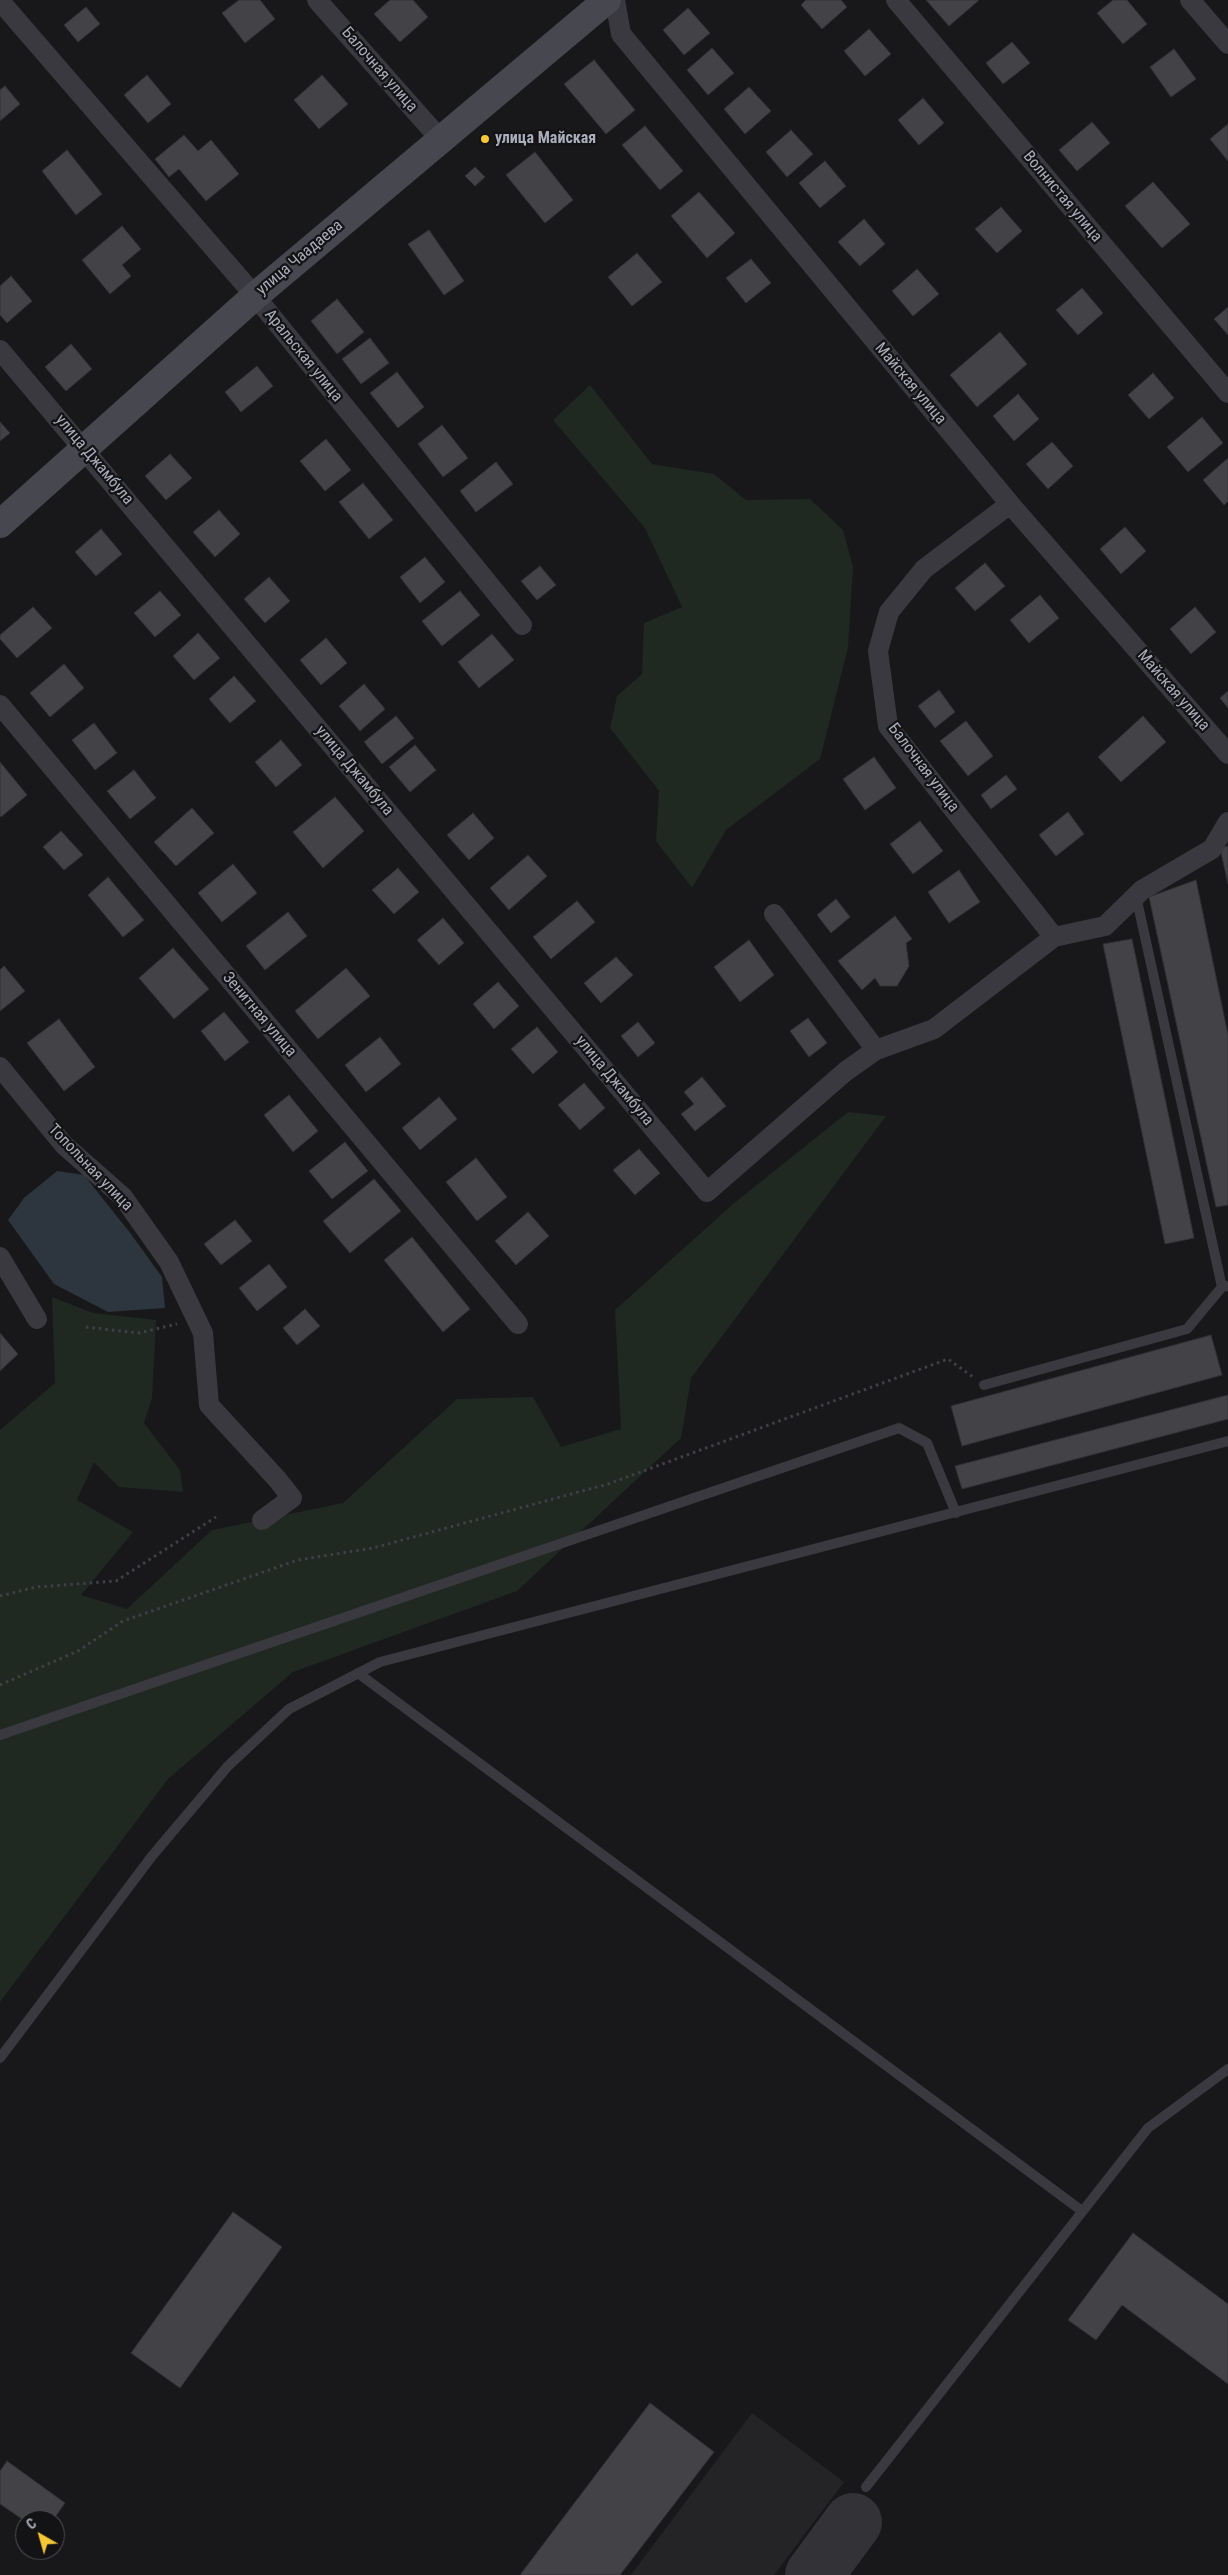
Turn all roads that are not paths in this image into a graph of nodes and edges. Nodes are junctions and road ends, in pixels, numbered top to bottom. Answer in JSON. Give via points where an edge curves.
{"nodes":[{"id":1,"x":317,"y":0,"type":"edge"},
{"id":2,"x":607,"y":0,"type":"edge"},
{"id":3,"x":615,"y":0,"type":"edge"},
{"id":4,"x":896,"y":0,"type":"edge"},
{"id":5,"x":1190,"y":0,"type":"edge"},
{"id":6,"x":0,"y":1,"type":"edge"},
{"id":7,"x":1228,"y":44,"type":"edge"},
{"id":8,"x":441,"y":140,"type":"junction"},
{"id":9,"x":255,"y":296,"type":"junction"},
{"id":10,"x":0,"y":350,"type":"edge"},
{"id":11,"x":1228,"y":394,"type":"edge"},
{"id":12,"x":86,"y":450,"type":"junction"},
{"id":13,"x":1010,"y":504,"type":"junction"},
{"id":14,"x":0,"y":524,"type":"edge"},
{"id":15,"x":522,"y":625,"type":"dead end"},
{"id":16,"x":0,"y":705,"type":"edge"},
{"id":17,"x":1228,"y":754,"type":"edge"},
{"id":18,"x":1228,"y":822,"type":"edge"},
{"id":19,"x":1136,"y":896,"type":"junction"},
{"id":20,"x":774,"y":914,"type":"dead end"},
{"id":21,"x":1054,"y":937,"type":"junction"},
{"id":22,"x":876,"y":1050,"type":"junction"},
{"id":23,"x":0,"y":1067,"type":"edge"},
{"id":24,"x":0,"y":1257,"type":"edge"},
{"id":25,"x":1225,"y":1287,"type":"edge"},
{"id":26,"x":37,"y":1319,"type":"dead end"},
{"id":27,"x":518,"y":1324,"type":"dead end"},
{"id":28,"x":984,"y":1385,"type":"road end"},
{"id":29,"x":1228,"y":1441,"type":"edge"},
{"id":30,"x":956,"y":1513,"type":"junction"},
{"id":31,"x":262,"y":1520,"type":"dead end"},
{"id":32,"x":358,"y":1673,"type":"junction"},
{"id":33,"x":0,"y":1735,"type":"edge"},
{"id":34,"x":0,"y":2058,"type":"edge"},
{"id":35,"x":1228,"y":2069,"type":"edge"},
{"id":36,"x":1082,"y":2211,"type":"junction"},
{"id":37,"x":866,"y":2487,"type":"dead end"}],
"edges":[{"from":1,"to":8,"type":"street","name":"Балочная улица"},
{"from":2,"to":8,"type":"street","name":"улица Чаадаева"},
{"from":3,"to":13,"type":"street","name":"Майская улица","via":[[621,34]]},
{"from":4,"to":11,"type":"street","name":"Волнистая улица"},
{"from":5,"to":7,"type":"street"},
{"from":6,"to":9,"type":"street","name":"Аральская улица"},
{"from":8,"to":9,"type":"street","name":"улица Чаадаева"},
{"from":9,"to":12,"type":"street","name":"улица Чаадаева"},
{"from":9,"to":15,"type":"street","name":"Аральская улица"},
{"from":10,"to":12,"type":"street","name":"улица Джамбула"},
{"from":12,"to":14,"type":"street","name":"улица Чаадаева"},
{"from":12,"to":22,"type":"street","name":"улица Джамбула","via":[[707,1192],[846,1071]]},
{"from":13,"to":17,"type":"street","name":"Майская улица"},
{"from":13,"to":21,"type":"street","name":"Балочная улица","via":[[924,570],[888,612],[878,651],[888,726]]},
{"from":16,"to":27,"type":"street","name":"Зенитная улица"},
{"from":18,"to":19,"type":"street","via":[[1212,849]]},
{"from":19,"to":21,"type":"street","via":[[1105,926]]},
{"from":19,"to":25,"type":"lane"},
{"from":20,"to":22,"type":"street"},
{"from":21,"to":22,"type":"street","via":[[934,1029]]},
{"from":23,"to":31,"type":"street","name":"Топольная улица","via":[[64,1145],[123,1197],[169,1262],[203,1333],[209,1405],[292,1498]]},
{"from":24,"to":26,"type":"street"},
{"from":25,"to":28,"type":"lane","via":[[1187,1329]]},
{"from":29,"to":30,"type":"lane"},
{"from":30,"to":32,"type":"lane","via":[[380,1662]]},
{"from":30,"to":33,"type":"lane","via":[[927,1443],[899,1428]]},
{"from":32,"to":34,"type":"lane","via":[[289,1710],[228,1766],[152,1856]]},
{"from":32,"to":36,"type":"lane"},
{"from":35,"to":36,"type":"lane","via":[[1148,2128]]},
{"from":36,"to":37,"type":"lane"}]}
